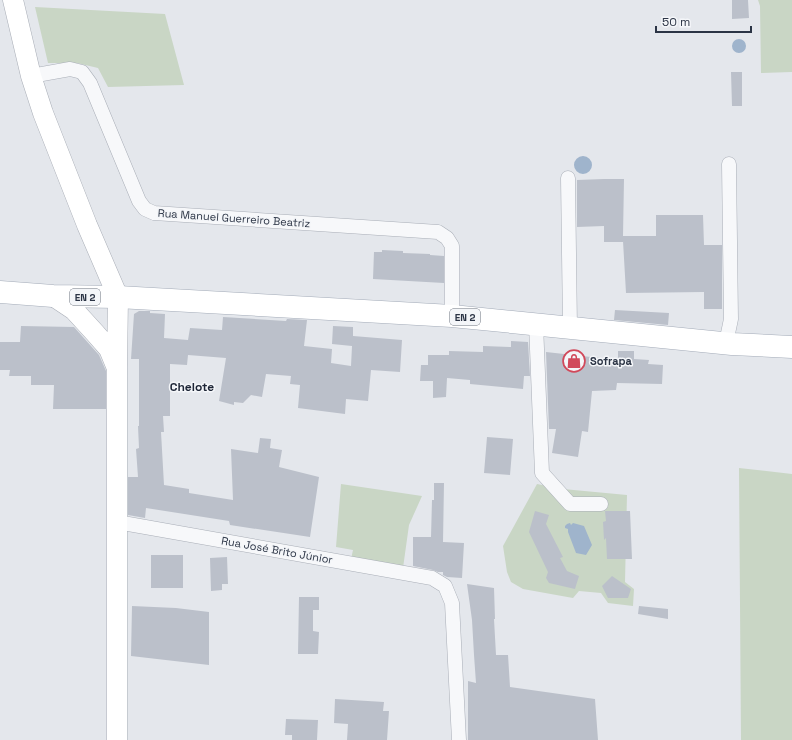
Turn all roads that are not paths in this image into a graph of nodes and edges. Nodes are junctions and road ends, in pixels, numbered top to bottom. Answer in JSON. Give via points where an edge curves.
{"nodes":[{"id":1,"x":13,"y":0,"type":"edge"},
{"id":2,"x":31,"y":76,"type":"junction"},
{"id":3,"x":729,"y":164,"type":"dead end"},
{"id":4,"x":568,"y":178,"type":"dead end"},
{"id":5,"x":0,"y":292,"type":"edge"},
{"id":6,"x":52,"y":296,"type":"junction"},
{"id":7,"x":118,"y":298,"type":"junction"},
{"id":8,"x":452,"y":316,"type":"junction"},
{"id":9,"x":536,"y":324,"type":"junction"},
{"id":10,"x":570,"y":328,"type":"junction"},
{"id":11,"x":726,"y":343,"type":"junction"},
{"id":12,"x":792,"y":347,"type":"edge"},
{"id":13,"x":116,"y":368,"type":"junction"},
{"id":14,"x":601,"y":504,"type":"dead end"},
{"id":15,"x":116,"y":522,"type":"junction"},
{"id":16,"x":116,"y":740,"type":"edge"},
{"id":17,"x":459,"y":740,"type":"edge"}],
"edges":[{"from":1,"to":2,"type":"street"},
{"from":2,"to":7,"type":"street","via":[[43,113]]},
{"from":2,"to":8,"type":"street","name":"Rua Manuel Guerreiro Beatriz","via":[[70,69],[82,72],[90,83],[139,202],[145,209],[154,213],[438,232],[447,238],[452,246]]},
{"from":3,"to":11,"type":"street","via":[[730,319]]},
{"from":4,"to":10,"type":"street"},
{"from":5,"to":6,"type":"main road","number":"EN 2"},
{"from":6,"to":7,"type":"main road","number":"EN 2"},
{"from":6,"to":13,"type":"street","via":[[74,310],[95,333],[109,349]]},
{"from":7,"to":8,"type":"main road","number":"EN 2"},
{"from":7,"to":13,"type":"street"},
{"from":8,"to":9,"type":"main road","number":"EN 2"},
{"from":9,"to":10,"type":"main road","number":"EN 2"},
{"from":9,"to":14,"type":"street","via":[[542,473],[570,504]]},
{"from":10,"to":11,"type":"main road","number":"EN 2"},
{"from":11,"to":12,"type":"main road","number":"EN 2"},
{"from":13,"to":15,"type":"street"},
{"from":15,"to":16,"type":"street"},
{"from":15,"to":17,"type":"street","name":"Rua José Brito Júnior","via":[[436,580],[445,586],[452,604]]}]}
